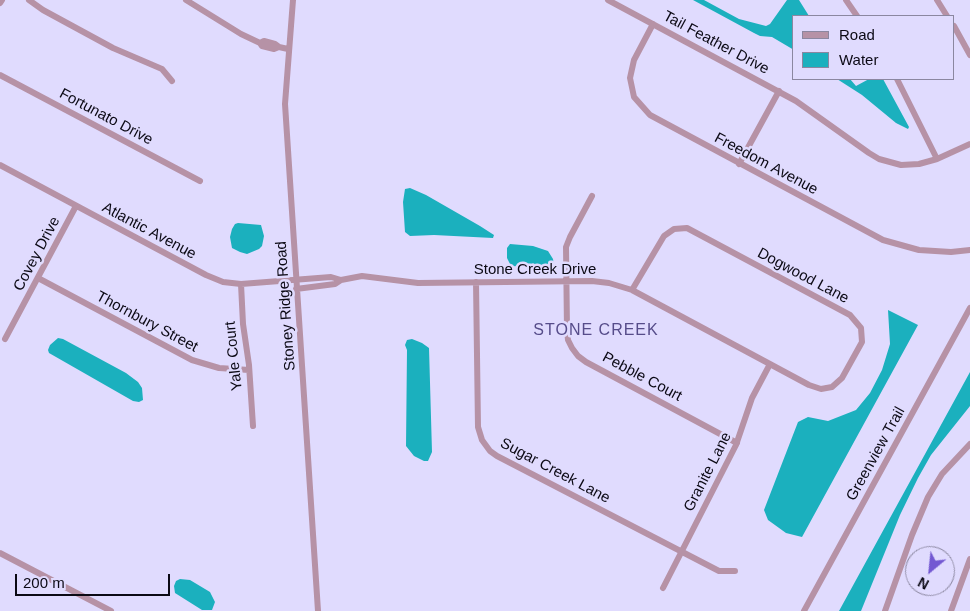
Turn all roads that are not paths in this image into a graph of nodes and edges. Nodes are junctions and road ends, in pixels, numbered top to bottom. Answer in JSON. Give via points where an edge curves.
{"nodes":[{"id":1,"x":2,"y":0,"type":"edge"},
{"id":2,"x":29,"y":0,"type":"edge"},
{"id":3,"x":186,"y":0,"type":"edge"},
{"id":4,"x":293,"y":0,"type":"edge"},
{"id":5,"x":608,"y":0,"type":"edge"},
{"id":6,"x":846,"y":0,"type":"edge"},
{"id":7,"x":937,"y":0,"type":"edge"},
{"id":8,"x":0,"y":3,"type":"edge"},
{"id":9,"x":855,"y":15,"type":"edge"},
{"id":10,"x":946,"y":15,"type":"edge"},
{"id":11,"x":653,"y":24,"type":"junction"},
{"id":12,"x":955,"y":28,"type":"edge"},
{"id":13,"x":288,"y":49,"type":"junction"},
{"id":14,"x":970,"y":55,"type":"edge"},
{"id":15,"x":0,"y":75,"type":"edge"},
{"id":16,"x":898,"y":80,"type":"edge"},
{"id":17,"x":172,"y":81,"type":"dead end"},
{"id":18,"x":779,"y":92,"type":"junction"},
{"id":19,"x":970,"y":144,"type":"edge"},
{"id":20,"x":937,"y":159,"type":"junction"},
{"id":21,"x":739,"y":164,"type":"junction"},
{"id":22,"x":0,"y":165,"type":"edge"},
{"id":23,"x":200,"y":181,"type":"dead end"},
{"id":24,"x":592,"y":196,"type":"dead end"},
{"id":25,"x":76,"y":206,"type":"junction"},
{"id":26,"x":970,"y":250,"type":"edge"},
{"id":27,"x":38,"y":278,"type":"junction"},
{"id":28,"x":296,"y":280,"type":"junction"},
{"id":29,"x":341,"y":280,"type":"junction"},
{"id":30,"x":567,"y":281,"type":"junction"},
{"id":31,"x":476,"y":282,"type":"junction"},
{"id":32,"x":241,"y":284,"type":"junction"},
{"id":33,"x":296,"y":289,"type":"junction"},
{"id":34,"x":632,"y":290,"type":"junction"},
{"id":35,"x":970,"y":308,"type":"edge"},
{"id":36,"x":5,"y":339,"type":"dead end"},
{"id":37,"x":770,"y":364,"type":"junction"},
{"id":38,"x":249,"y":370,"type":"junction"},
{"id":39,"x":253,"y":426,"type":"dead end"},
{"id":40,"x":738,"y":443,"type":"junction"},
{"id":41,"x":970,"y":444,"type":"edge"},
{"id":42,"x":682,"y":551,"type":"junction"},
{"id":43,"x":0,"y":553,"type":"edge"},
{"id":44,"x":970,"y":559,"type":"edge"},
{"id":45,"x":735,"y":571,"type":"dead end"},
{"id":46,"x":663,"y":588,"type":"dead end"},
{"id":47,"x":111,"y":611,"type":"edge"},
{"id":48,"x":318,"y":611,"type":"edge"},
{"id":49,"x":804,"y":611,"type":"edge"},
{"id":50,"x":885,"y":611,"type":"edge"},
{"id":51,"x":951,"y":611,"type":"edge"}],
"edges":[{"from":1,"to":8,"type":"street"},
{"from":2,"to":17,"type":"street","via":[[113,48],[162,70]]},
{"from":3,"to":13,"type":"street","via":[[241,34],[260,43],[264,41]]},
{"from":4,"to":13,"type":"street","name":"Stoney Ridge Road"},
{"from":5,"to":11,"type":"street","name":"Tail Feather Drive"},
{"from":6,"to":9,"type":"street"},
{"from":7,"to":10,"type":"street"},
{"from":11,"to":18,"type":"street","name":"Tail Feather Drive"},
{"from":11,"to":21,"type":"street","name":"Freedom Avenue","via":[[630,71],[637,102],[655,119]]},
{"from":12,"to":14,"type":"street"},
{"from":13,"to":28,"type":"street","name":"Stoney Ridge Road","via":[[285,104]]},
{"from":15,"to":23,"type":"street","name":"Fortunato Drive"},
{"from":16,"to":20,"type":"street"},
{"from":18,"to":20,"type":"street","name":"Tail Feather Drive","via":[[808,108],[879,159],[909,165]]},
{"from":18,"to":21,"type":"street"},
{"from":19,"to":20,"type":"street","name":"Tail Feather Drive"},
{"from":21,"to":26,"type":"street","name":"Freedom Avenue","via":[[883,240],[919,250]]},
{"from":22,"to":25,"type":"street","name":"Atlantic Avenue"},
{"from":24,"to":30,"type":"street","name":"Pebble Court","via":[[567,244]]},
{"from":25,"to":27,"type":"street","name":"Covey Drive"},
{"from":25,"to":32,"type":"street","name":"Atlantic Avenue","via":[[212,278]]},
{"from":27,"to":36,"type":"street","name":"Covey Drive"},
{"from":27,"to":38,"type":"street","name":"Thornbury Street","via":[[192,360],[219,368]]},
{"from":28,"to":29,"type":"street","name":"Stone Creek Drive","via":[[336,277]]},
{"from":28,"to":32,"type":"street","name":"Atlantic Avenue"},
{"from":28,"to":33,"type":"street","name":"Stoney Ridge Road"},
{"from":29,"to":31,"type":"street","name":"Stone Creek Drive","via":[[362,276],[418,283]]},
{"from":29,"to":33,"type":"street","name":"Stone Creek Drive","via":[[335,284]]},
{"from":30,"to":31,"type":"street","name":"Stone Creek Drive"},
{"from":30,"to":34,"type":"street","name":"Stone Creek Drive","via":[[602,282]]},
{"from":30,"to":40,"type":"street","name":"Pebble Court","via":[[568,336],[578,356]]},
{"from":31,"to":42,"type":"street","name":"Sugar Creek Lane","via":[[478,422],[487,447],[497,456]]},
{"from":32,"to":38,"type":"street","name":"Yale Court"},
{"from":33,"to":48,"type":"street","name":"Stoney Ridge Road"},
{"from":34,"to":37,"type":"street","name":"Stone Creek Drive"},
{"from":34,"to":37,"type":"street","name":"Dogwood Lane","via":[[664,236],[674,229],[687,228],[850,315],[861,328],[860,347],[842,378],[832,387],[815,387]]},
{"from":35,"to":49,"type":"street","name":"Greenview Trail"},
{"from":37,"to":40,"type":"street","name":"Granite Lane","via":[[752,398]]},
{"from":38,"to":39,"type":"street","name":"Yale Court"},
{"from":40,"to":42,"type":"street","name":"Granite Lane"},
{"from":41,"to":50,"type":"street","via":[[942,474],[925,502]]},
{"from":42,"to":45,"type":"street","name":"Sugar Creek Lane","via":[[719,571]]},
{"from":42,"to":46,"type":"street","name":"Granite Lane"},
{"from":43,"to":47,"type":"street"},
{"from":44,"to":51,"type":"street"}]}
